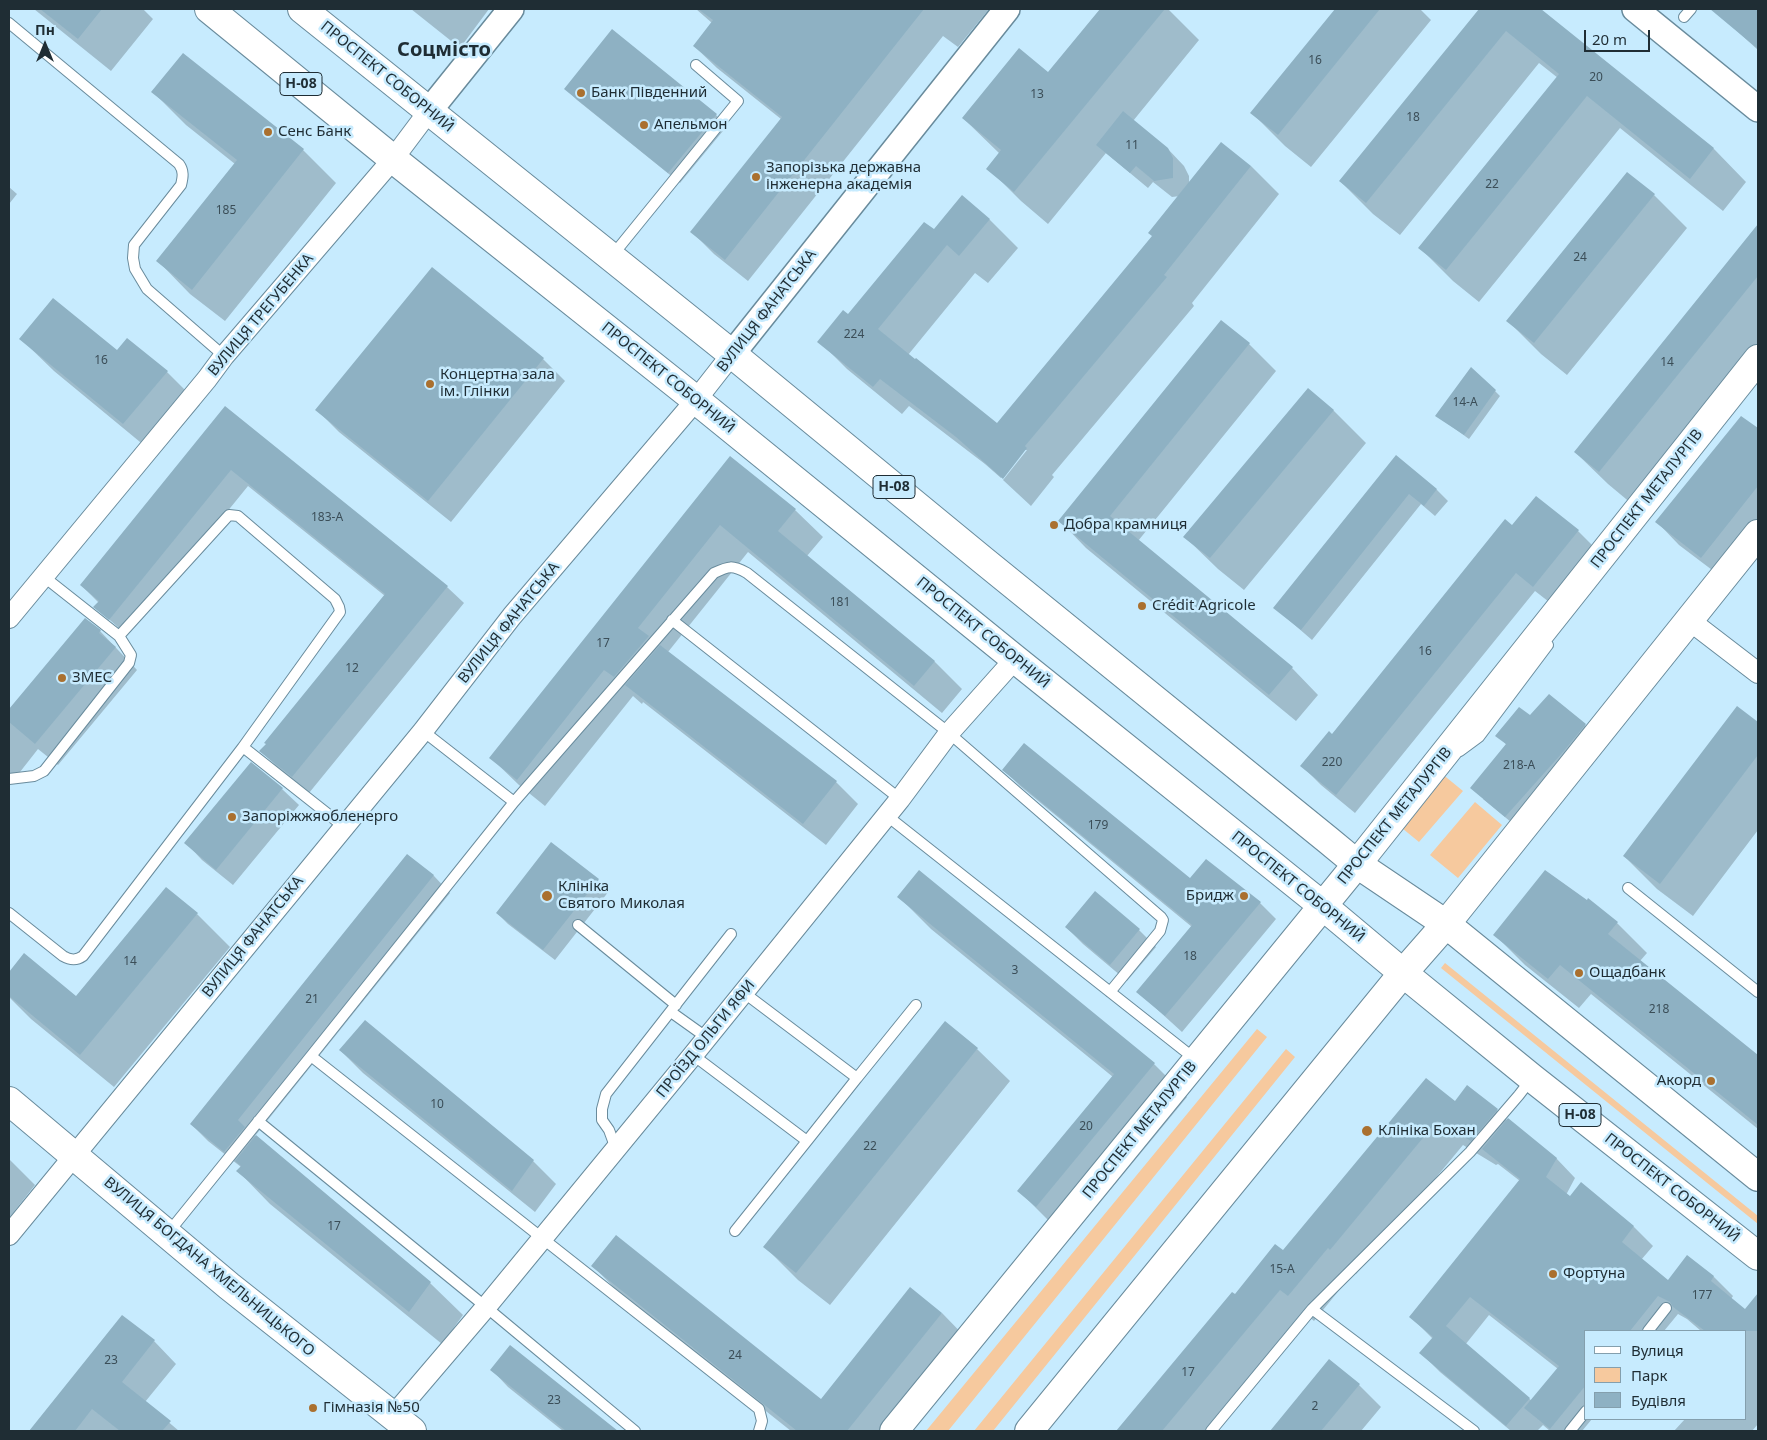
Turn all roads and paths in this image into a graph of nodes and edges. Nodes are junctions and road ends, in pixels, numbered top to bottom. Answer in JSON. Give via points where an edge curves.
{"nodes":[{"id":1,"x":209,"y":9,"type":"edge"},
{"id":2,"x":302,"y":9,"type":"edge"},
{"id":3,"x":511,"y":9,"type":"edge"},
{"id":4,"x":1007,"y":9,"type":"edge"},
{"id":5,"x":1635,"y":9,"type":"edge"},
{"id":6,"x":1690,"y":9,"type":"edge"},
{"id":7,"x":1684,"y":17,"type":"dead end"},
{"id":8,"x":9,"y":23,"type":"edge"},
{"id":9,"x":696,"y":65,"type":"dead end"},
{"id":10,"x":1758,"y":109,"type":"edge"},
{"id":11,"x":429,"y":111,"type":"junction"},
{"id":12,"x":393,"y":159,"type":"junction"},
{"id":13,"x":611,"y":257,"type":"junction"},
{"id":14,"x":732,"y":354,"type":"junction"},
{"id":15,"x":224,"y":356,"type":"junction"},
{"id":16,"x":1758,"y":359,"type":"edge"},
{"id":17,"x":696,"y":400,"type":"junction"},
{"id":18,"x":1758,"y":534,"type":"edge"},
{"id":19,"x":1598,"y":561,"type":"junction"},
{"id":20,"x":43,"y":576,"type":"junction"},
{"id":21,"x":1584,"y":593,"type":"dead end"},
{"id":22,"x":9,"y":618,"type":"edge"},
{"id":23,"x":672,"y":620,"type":"junction"},
{"id":24,"x":1690,"y":620,"type":"junction"},
{"id":25,"x":119,"y":636,"type":"junction"},
{"id":26,"x":1552,"y":639,"type":"dead end"},
{"id":27,"x":1015,"y":659,"type":"junction"},
{"id":28,"x":1758,"y":674,"type":"edge"},
{"id":29,"x":423,"y":731,"type":"junction"},
{"id":30,"x":948,"y":733,"type":"junction"},
{"id":31,"x":243,"y":747,"type":"junction"},
{"id":32,"x":1431,"y":771,"type":"junction"},
{"id":33,"x":9,"y":779,"type":"edge"},
{"id":34,"x":900,"y":799,"type":"junction"},
{"id":35,"x":514,"y":802,"type":"junction"},
{"id":36,"x":886,"y":816,"type":"junction"},
{"id":37,"x":343,"y":826,"type":"junction"},
{"id":38,"x":1357,"y":864,"type":"junction"},
{"id":39,"x":1628,"y":888,"type":"dead end"},
{"id":40,"x":1324,"y":906,"type":"junction"},
{"id":41,"x":9,"y":913,"type":"edge"},
{"id":42,"x":1446,"y":924,"type":"junction"},
{"id":43,"x":578,"y":925,"type":"dead end"},
{"id":44,"x":731,"y":934,"type":"dead end"},
{"id":45,"x":1403,"y":973,"type":"junction"},
{"id":46,"x":743,"y":992,"type":"junction"},
{"id":47,"x":1110,"y":992,"type":"junction"},
{"id":48,"x":1758,"y":992,"type":"edge"},
{"id":49,"x":916,"y":1005,"type":"dead end"},
{"id":50,"x":674,"y":1008,"type":"junction"},
{"id":51,"x":706,"y":1038,"type":"junction"},
{"id":52,"x":693,"y":1055,"type":"junction"},
{"id":53,"x":312,"y":1056,"type":"junction"},
{"id":54,"x":1197,"y":1061,"type":"junction"},
{"id":55,"x":857,"y":1078,"type":"junction"},
{"id":56,"x":1532,"y":1078,"type":"junction"},
{"id":57,"x":9,"y":1101,"type":"edge"},
{"id":58,"x":258,"y":1121,"type":"junction"},
{"id":59,"x":807,"y":1141,"type":"junction"},
{"id":60,"x":616,"y":1149,"type":"junction"},
{"id":61,"x":74,"y":1155,"type":"junction"},
{"id":62,"x":1758,"y":1177,"type":"edge"},
{"id":63,"x":735,"y":1231,"type":"dead end"},
{"id":64,"x":167,"y":1234,"type":"junction"},
{"id":65,"x":9,"y":1235,"type":"edge"},
{"id":66,"x":542,"y":1237,"type":"junction"},
{"id":67,"x":1758,"y":1256,"type":"edge"},
{"id":68,"x":486,"y":1307,"type":"junction"},
{"id":69,"x":1666,"y":1308,"type":"dead end"},
{"id":70,"x":1312,"y":1309,"type":"junction"},
{"id":71,"x":1649,"y":1330,"type":"edge"},
{"id":72,"x":1584,"y":1414,"type":"edge"},
{"id":73,"x":402,"y":1424,"type":"edge"},
{"id":74,"x":635,"y":1431,"type":"edge"},
{"id":75,"x":759,"y":1431,"type":"edge"},
{"id":76,"x":894,"y":1431,"type":"edge"},
{"id":77,"x":1028,"y":1431,"type":"edge"},
{"id":78,"x":1211,"y":1431,"type":"edge"},
{"id":79,"x":1474,"y":1431,"type":"edge"},
{"id":80,"x":1570,"y":1431,"type":"edge"}],
"edges":[{"from":1,"to":12,"type":"main road","name":"ПРОСПЕКТ СОБОРНИЙ","number":"Н-08"},
{"from":2,"to":11,"type":"main road","name":"ПРОСПЕКТ СОБОРНИЙ","number":"Н-08"},
{"from":3,"to":11,"type":"street","name":"ВУЛИЦЯ ТРЕГУБЕНКА"},
{"from":4,"to":14,"type":"street","name":"ВУЛИЦЯ ФАНАТСЬКА"},
{"from":5,"to":10,"type":"street"},
{"from":6,"to":7,"type":"lane"},
{"from":8,"to":15,"type":"lane","via":[[183,169],[181,185],[134,245],[135,269],[147,289]]},
{"from":9,"to":13,"type":"lane","via":[[738,101]]},
{"from":11,"to":12,"type":"street","name":"ВУЛИЦЯ ТРЕГУБЕНКА"},
{"from":11,"to":13,"type":"main road","name":"ПРОСПЕКТ СОБОРНИЙ","number":"Н-08"},
{"from":12,"to":15,"type":"street","name":"ВУЛИЦЯ ТРЕГУБЕНКА"},
{"from":12,"to":17,"type":"main road","name":"ПРОСПЕКТ СОБОРНИЙ","number":"Н-08"},
{"from":13,"to":14,"type":"main road","name":"ПРОСПЕКТ СОБОРНИЙ","number":"Н-08"},
{"from":14,"to":17,"type":"street","name":"ВУЛИЦЯ ФАНАТСЬКА"},
{"from":14,"to":38,"type":"main road","name":"ПРОСПЕКТ СОБОРНИЙ","number":"Н-08"},
{"from":15,"to":20,"type":"street","name":"ВУЛИЦЯ ТРЕГУБЕНКА"},
{"from":16,"to":19,"type":"main road","name":"ПРОСПЕКТ МЕТАЛУРГІВ"},
{"from":17,"to":27,"type":"main road","name":"ПРОСПЕКТ СОБОРНИЙ","number":"Н-08"},
{"from":17,"to":29,"type":"street","name":"ВУЛИЦЯ ФАНАТСЬКА","via":[[512,616]]},
{"from":18,"to":24,"type":"main road"},
{"from":19,"to":21,"type":"lane"},
{"from":19,"to":32,"type":"main road","name":"ПРОСПЕКТ МЕТАЛУРГІВ"},
{"from":20,"to":22,"type":"street","name":"ВУЛИЦЯ ТРЕГУБЕНКА"},
{"from":20,"to":25,"type":"lane"},
{"from":23,"to":30,"type":"lane","via":[[714,573],[726,567],[736,567]]},
{"from":23,"to":34,"type":"lane"},
{"from":23,"to":35,"type":"lane"},
{"from":24,"to":28,"type":"street"},
{"from":24,"to":42,"type":"main road"},
{"from":25,"to":31,"type":"lane","via":[[229,515],[238,516],[335,599],[340,612]]},
{"from":25,"to":33,"type":"lane","via":[[131,655],[129,663],[44,771],[34,776]]},
{"from":26,"to":32,"type":"lane","via":[[1479,737]]},
{"from":27,"to":30,"type":"street","name":"ПРОЇЗД ОЛЬГИ ЯФИ"},
{"from":27,"to":40,"type":"main road","name":"ПРОСПЕКТ СОБОРНИЙ","number":"Н-08"},
{"from":29,"to":35,"type":"lane"},
{"from":29,"to":37,"type":"street","name":"ВУЛИЦЯ ФАНАТСЬКА"},
{"from":30,"to":34,"type":"street","name":"ПРОЇЗД ОЛЬГИ ЯФИ"},
{"from":30,"to":47,"type":"lane","via":[[1163,920],[1160,931]]},
{"from":31,"to":37,"type":"lane"},
{"from":31,"to":41,"type":"lane","via":[[78,960],[63,956]]},
{"from":32,"to":38,"type":"main road","name":"ПРОСПЕКТ МЕТАЛУРГІВ"},
{"from":34,"to":36,"type":"street","name":"ПРОЇЗД ОЛЬГИ ЯФИ"},
{"from":35,"to":53,"type":"lane"},
{"from":36,"to":46,"type":"street","name":"ПРОЇЗД ОЛЬГИ ЯФИ"},
{"from":36,"to":47,"type":"lane"},
{"from":37,"to":61,"type":"street","name":"ВУЛИЦЯ ФАНАТСЬКА"},
{"from":38,"to":40,"type":"main road","name":"ПРОСПЕКТ МЕТАЛУРГІВ"},
{"from":38,"to":42,"type":"main road","name":"ПРОСПЕКТ СОБОРНИЙ","number":"Н-08"},
{"from":39,"to":48,"type":"lane"},
{"from":40,"to":45,"type":"main road","name":"ПРОСПЕКТ СОБОРНИЙ","number":"Н-08"},
{"from":40,"to":54,"type":"main road","name":"ПРОСПЕКТ МЕТАЛУРГІВ"},
{"from":42,"to":45,"type":"main road"},
{"from":42,"to":62,"type":"main road","name":"ПРОСПЕКТ СОБОРНИЙ","number":"Н-08"},
{"from":43,"to":50,"type":"lane"},
{"from":44,"to":50,"type":"lane"},
{"from":45,"to":56,"type":"main road","name":"ПРОСПЕКТ СОБОРНИЙ","number":"Н-08"},
{"from":45,"to":77,"type":"main road"},
{"from":46,"to":51,"type":"street","name":"ПРОЇЗД ОЛЬГИ ЯФИ"},
{"from":46,"to":55,"type":"lane"},
{"from":47,"to":54,"type":"lane"},
{"from":49,"to":55,"type":"lane"},
{"from":50,"to":51,"type":"lane"},
{"from":50,"to":60,"type":"lane","via":[[606,1094],[602,1120]]},
{"from":51,"to":52,"type":"street","name":"ПРОЇЗД ОЛЬГИ ЯФИ"},
{"from":52,"to":59,"type":"lane"},
{"from":52,"to":60,"type":"street","name":"ПРОЇЗД ОЛЬГИ ЯФИ"},
{"from":53,"to":58,"type":"lane"},
{"from":53,"to":66,"type":"lane"},
{"from":54,"to":76,"type":"main road","name":"ПРОСПЕКТ МЕТАЛУРГІВ"},
{"from":55,"to":59,"type":"lane"},
{"from":56,"to":67,"type":"main road","name":"ПРОСПЕКТ СОБОРНИЙ","number":"Н-08"},
{"from":56,"to":70,"type":"lane","via":[[1470,1152]]},
{"from":57,"to":61,"type":"main road","name":"ВУЛИЦЯ БОГДАНА ХМЕЛЬНИЦЬКОГО"},
{"from":58,"to":64,"type":"lane"},
{"from":58,"to":68,"type":"lane"},
{"from":59,"to":63,"type":"lane"},
{"from":60,"to":66,"type":"street","name":"ПРОЇЗД ОЛЬГИ ЯФИ"},
{"from":61,"to":64,"type":"main road","name":"ВУЛИЦЯ БОГДАНА ХМЕЛЬНИЦЬКОГО"},
{"from":61,"to":65,"type":"street","name":"ВУЛИЦЯ ФАНАТСЬКА"},
{"from":64,"to":73,"type":"main road","name":"ВУЛИЦЯ БОГДАНА ХМЕЛЬНИЦЬКОГО"},
{"from":66,"to":68,"type":"street","name":"ПРОЇЗД ОЛЬГИ ЯФИ"},
{"from":66,"to":75,"type":"lane","via":[[760,1409],[762,1421]]},
{"from":68,"to":73,"type":"street","name":"ПРОЇЗД ОЛЬГИ ЯФИ"},
{"from":68,"to":74,"type":"lane"},
{"from":69,"to":71,"type":"lane"},
{"from":70,"to":78,"type":"lane"},
{"from":70,"to":79,"type":"lane"},
{"from":72,"to":80,"type":"lane"}]}
